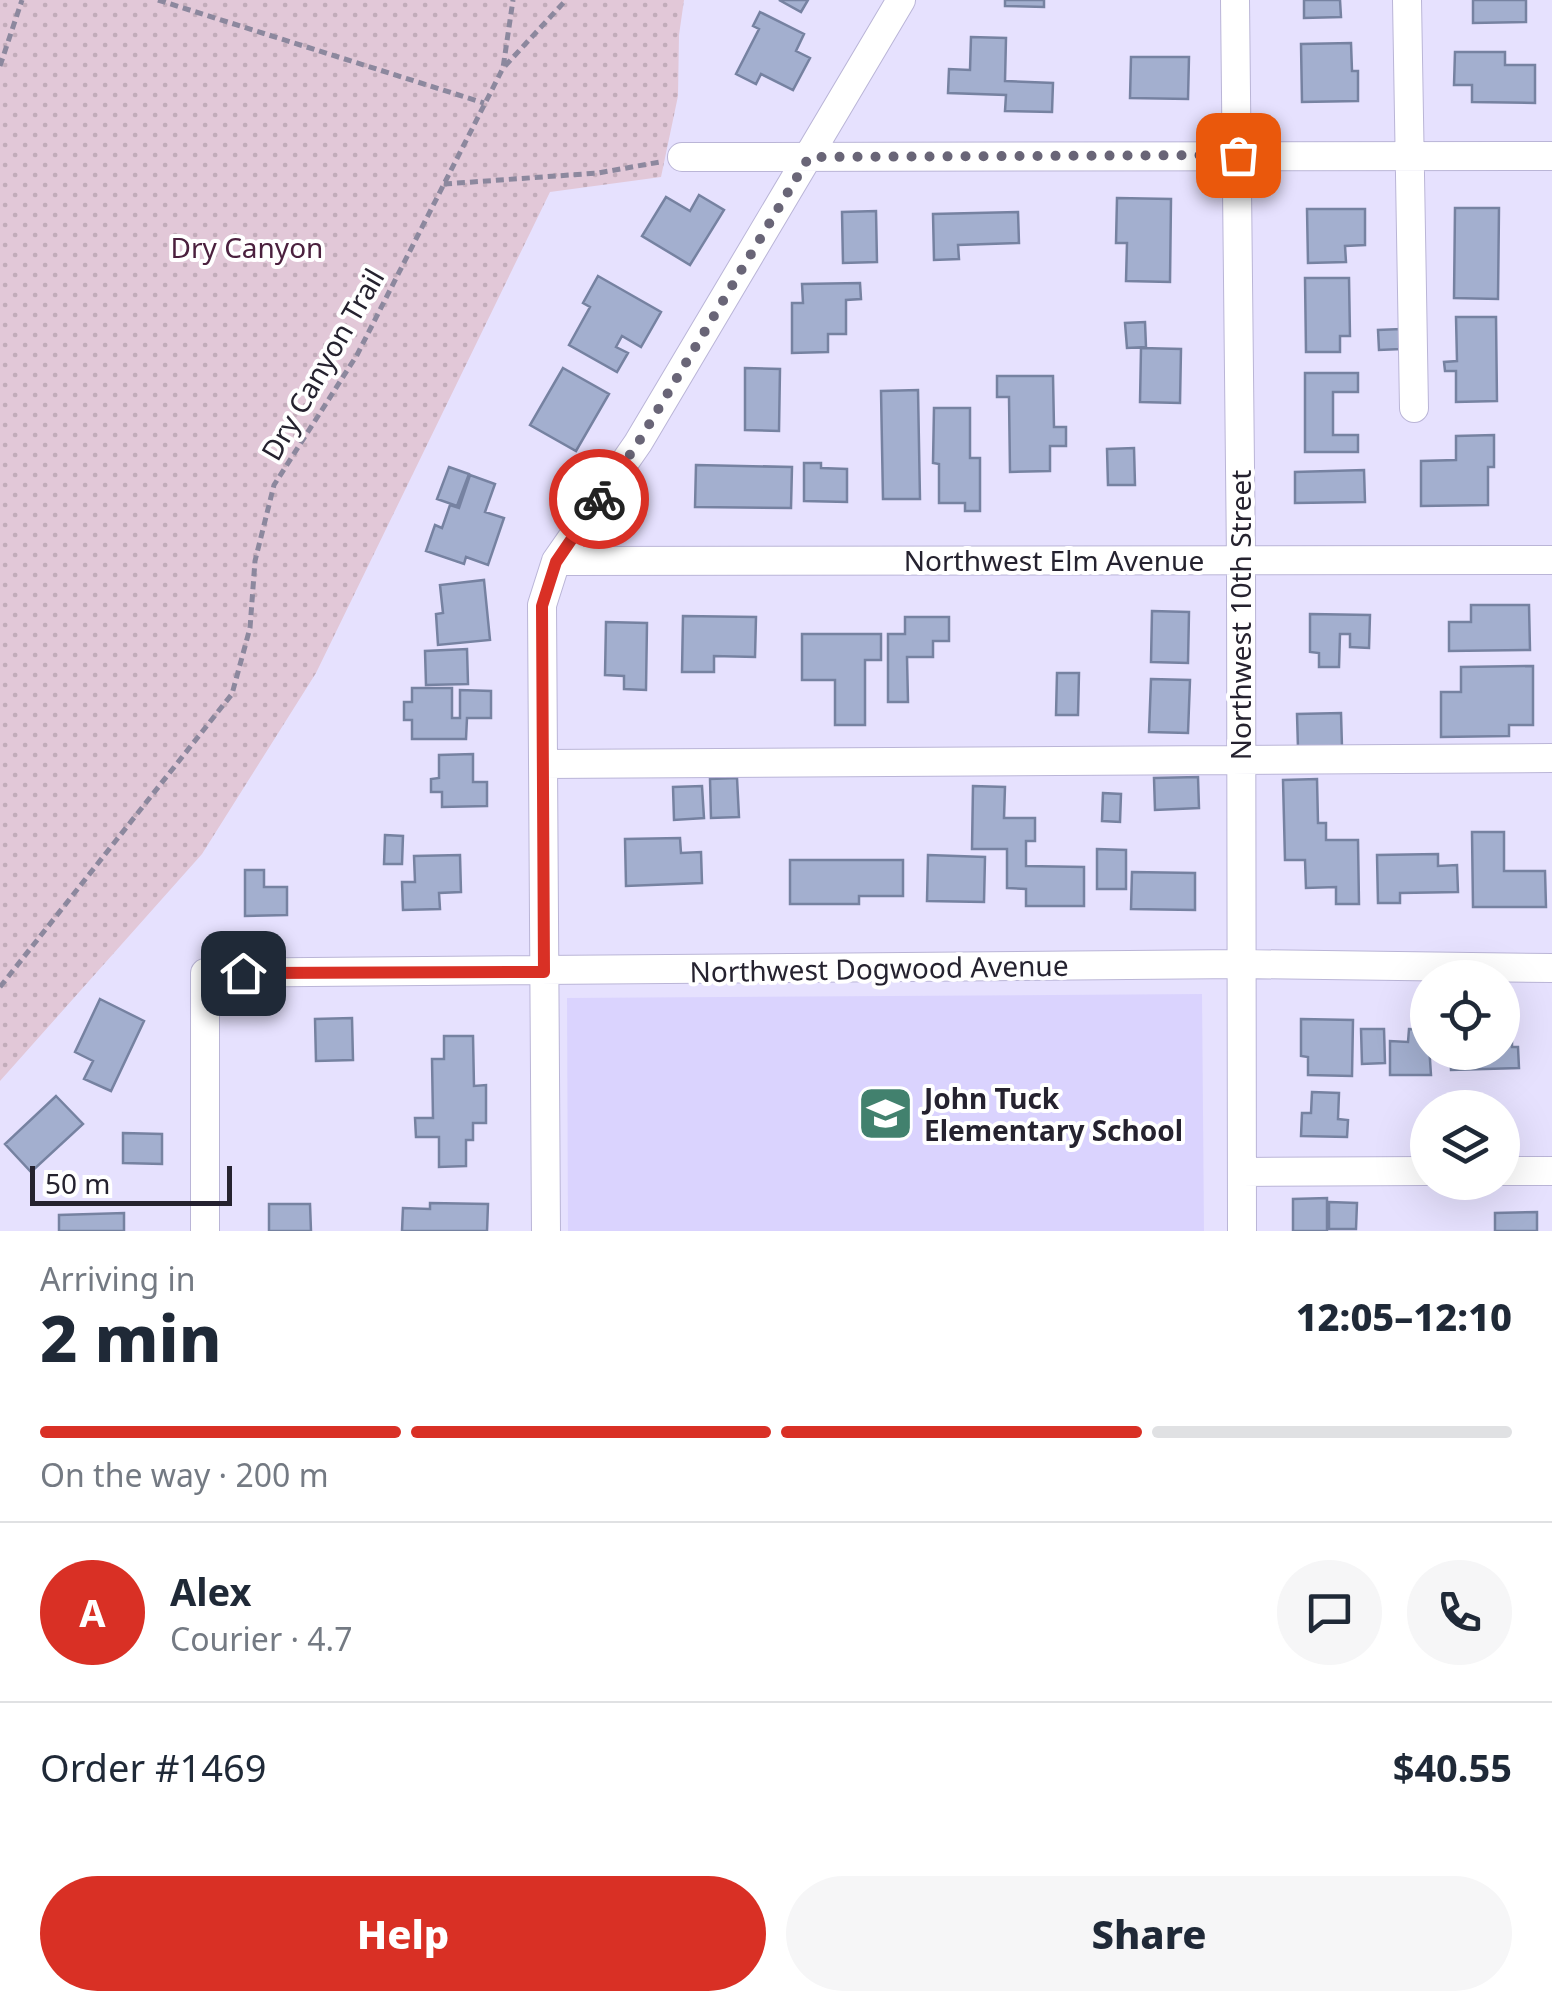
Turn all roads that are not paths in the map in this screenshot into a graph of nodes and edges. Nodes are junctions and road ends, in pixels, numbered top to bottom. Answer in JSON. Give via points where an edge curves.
{"nodes":[{"id":1,"x":902,"y":0,"type":"edge"},
{"id":2,"x":1235,"y":0,"type":"edge"},
{"id":3,"x":1407,"y":0,"type":"edge"},
{"id":4,"x":1238,"y":155,"type":"junction"},
{"id":5,"x":1410,"y":156,"type":"junction"},
{"id":6,"x":1552,"y":156,"type":"edge"},
{"id":7,"x":682,"y":157,"type":"road end"},
{"id":8,"x":809,"y":157,"type":"junction"},
{"id":9,"x":1414,"y":408,"type":"dead end"},
{"id":10,"x":1242,"y":560,"type":"junction"},
{"id":11,"x":1552,"y":560,"type":"edge"},
{"id":12,"x":556,"y":562,"type":"junction"},
{"id":13,"x":1552,"y":758,"type":"edge"},
{"id":14,"x":1240,"y":760,"type":"junction"},
{"id":15,"x":543,"y":764,"type":"junction"},
{"id":16,"x":1242,"y":964,"type":"junction"},
{"id":17,"x":1552,"y":968,"type":"edge"},
{"id":18,"x":544,"y":972,"type":"junction"},
{"id":19,"x":1410,"y":1171,"type":"edge"},
{"id":20,"x":1520,"y":1171,"type":"edge"},
{"id":21,"x":1552,"y":1171,"type":"edge"},
{"id":22,"x":1242,"y":1172,"type":"junction"},
{"id":23,"x":205,"y":1231,"type":"edge"},
{"id":24,"x":546,"y":1231,"type":"edge"},
{"id":25,"x":1242,"y":1231,"type":"edge"}],
"edges":[{"from":1,"to":8,"type":"street"},
{"from":2,"to":4,"type":"street","name":"Northwest 10th Street"},
{"from":3,"to":5,"type":"street"},
{"from":4,"to":5,"type":"street"},
{"from":4,"to":8,"type":"street"},
{"from":4,"to":10,"type":"street","name":"Northwest 10th Street"},
{"from":5,"to":6,"type":"street"},
{"from":5,"to":9,"type":"street"},
{"from":7,"to":8,"type":"street"},
{"from":8,"to":12,"type":"street","via":[[638,443]]},
{"from":10,"to":11,"type":"street","name":"Northwest Elm Avenue"},
{"from":10,"to":12,"type":"street","name":"Northwest Elm Avenue"},
{"from":10,"to":14,"type":"street","name":"Northwest 10th Street"},
{"from":12,"to":15,"type":"street","via":[[542,606]]},
{"from":13,"to":14,"type":"street"},
{"from":14,"to":15,"type":"street"},
{"from":14,"to":16,"type":"street","name":"Northwest 10th Street"},
{"from":15,"to":18,"type":"street"},
{"from":16,"to":17,"type":"street","name":"Northwest Dogwood Avenue"},
{"from":16,"to":18,"type":"street","name":"Northwest Dogwood Avenue"},
{"from":16,"to":22,"type":"street","name":"Northwest 10th Street"},
{"from":18,"to":23,"type":"street","name":"Northwest Dogwood Avenue","via":[[206,973]]},
{"from":18,"to":24,"type":"street"},
{"from":19,"to":22,"type":"street"},
{"from":20,"to":21,"type":"street"},
{"from":22,"to":25,"type":"street","name":"Northwest 10th Street"}]}
